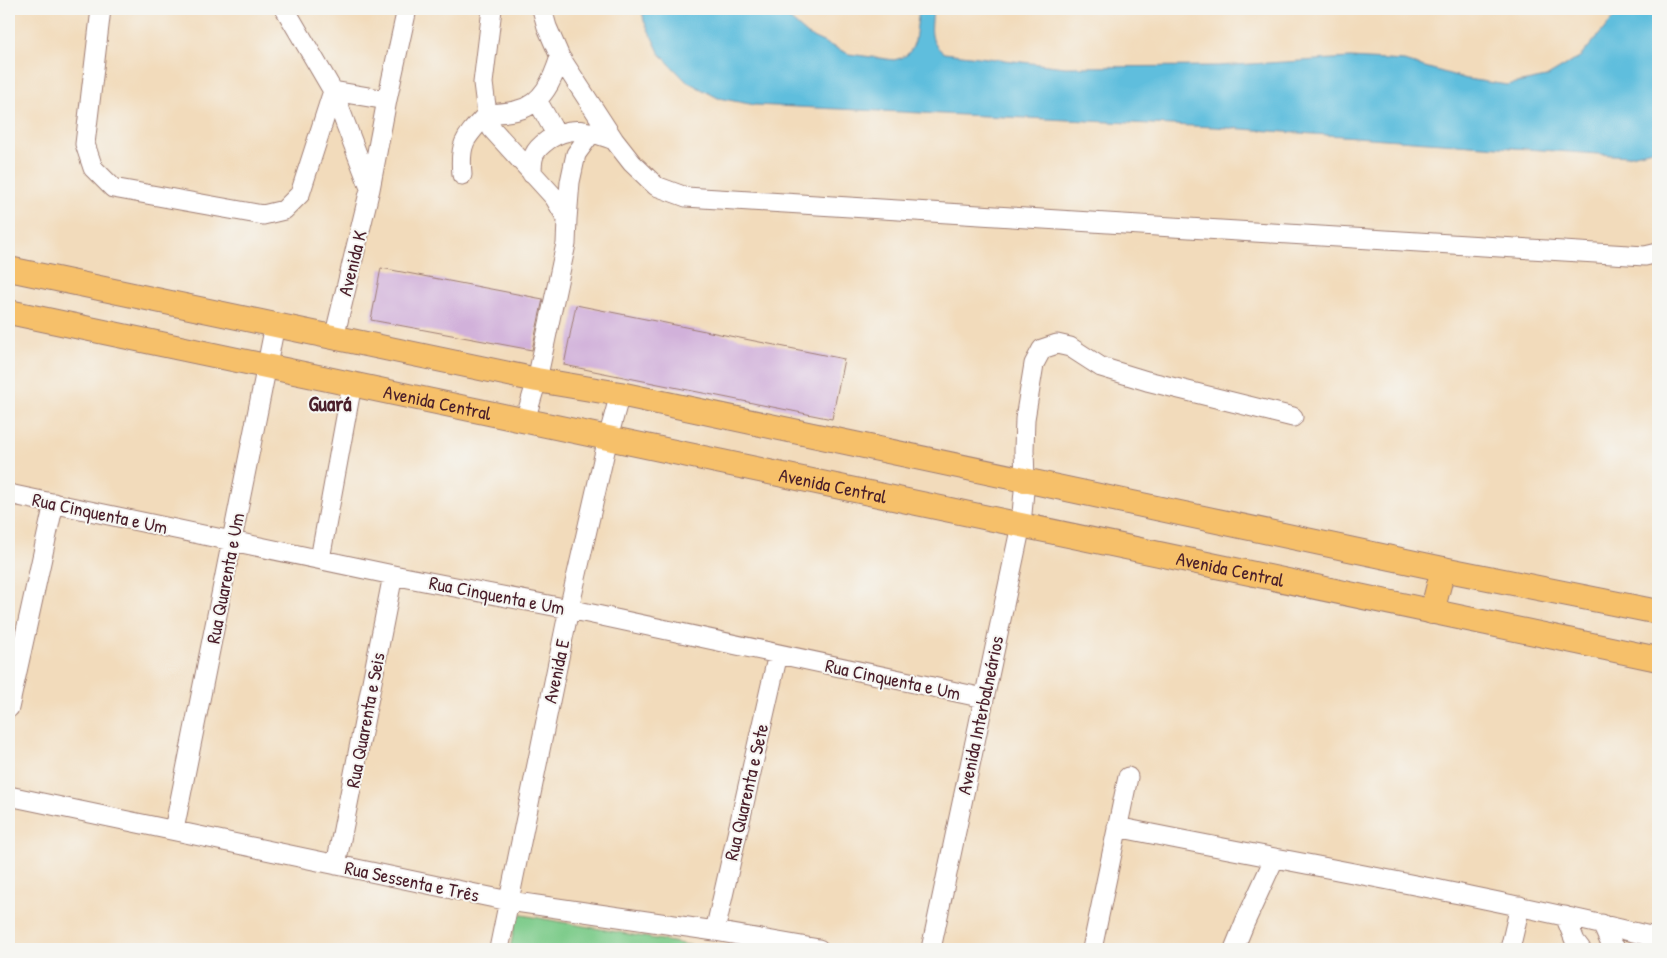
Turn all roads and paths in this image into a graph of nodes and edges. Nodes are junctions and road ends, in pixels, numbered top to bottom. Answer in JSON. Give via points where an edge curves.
{"nodes":[{"id":1,"x":101,"y":9,"type":"edge"},
{"id":2,"x":285,"y":9,"type":"edge"},
{"id":3,"x":407,"y":9,"type":"edge"},
{"id":4,"x":492,"y":9,"type":"edge"},
{"id":5,"x":542,"y":9,"type":"edge"},
{"id":6,"x":560,"y":57,"type":"junction"},
{"id":7,"x":333,"y":91,"type":"junction"},
{"id":8,"x":387,"y":100,"type":"junction"},
{"id":9,"x":537,"y":100,"type":"junction"},
{"id":10,"x":487,"y":114,"type":"junction"},
{"id":11,"x":592,"y":132,"type":"junction"},
{"id":12,"x":556,"y":134,"type":"junction"},
{"id":13,"x":614,"y":140,"type":"junction"},
{"id":14,"x":532,"y":174,"type":"junction"},
{"id":15,"x":462,"y":176,"type":"dead end"},
{"id":16,"x":370,"y":189,"type":"junction"},
{"id":17,"x":566,"y":219,"type":"junction"},
{"id":18,"x":1658,"y":253,"type":"edge"},
{"id":19,"x":9,"y":269,"type":"edge"},
{"id":20,"x":9,"y":312,"type":"edge"},
{"id":21,"x":275,"y":325,"type":"junction"},
{"id":22,"x":334,"y":338,"type":"junction"},
{"id":23,"x":266,"y":366,"type":"junction"},
{"id":24,"x":537,"y":380,"type":"junction"},
{"id":25,"x":352,"y":384,"type":"junction"},
{"id":26,"x":620,"y":394,"type":"junction"},
{"id":27,"x":1293,"y":417,"type":"dead end"},
{"id":28,"x":525,"y":420,"type":"junction"},
{"id":29,"x":608,"y":438,"type":"junction"},
{"id":30,"x":1025,"y":480,"type":"junction"},
{"id":31,"x":9,"y":494,"type":"edge"},
{"id":32,"x":54,"y":503,"type":"junction"},
{"id":33,"x":1021,"y":525,"type":"junction"},
{"id":34,"x":232,"y":542,"type":"junction"},
{"id":35,"x":320,"y":559,"type":"junction"},
{"id":36,"x":1443,"y":569,"type":"junction"},
{"id":37,"x":393,"y":575,"type":"junction"},
{"id":38,"x":569,"y":609,"type":"junction"},
{"id":39,"x":1432,"y":612,"type":"junction"},
{"id":40,"x":1658,"y":612,"type":"edge"},
{"id":41,"x":778,"y":654,"type":"junction"},
{"id":42,"x":1658,"y":659,"type":"edge"},
{"id":43,"x":984,"y":698,"type":"junction"},
{"id":44,"x":9,"y":708,"type":"edge"},
{"id":45,"x":1128,"y":777,"type":"dead end"},
{"id":46,"x":9,"y":796,"type":"edge"},
{"id":47,"x":1117,"y":827,"type":"junction"},
{"id":48,"x":174,"y":830,"type":"junction"},
{"id":49,"x":1274,"y":859,"type":"junction"},
{"id":50,"x":336,"y":865,"type":"junction"},
{"id":51,"x":509,"y":901,"type":"junction"},
{"id":52,"x":1520,"y":906,"type":"junction"},
{"id":53,"x":1565,"y":916,"type":"junction"},
{"id":54,"x":1602,"y":924,"type":"junction"},
{"id":55,"x":715,"y":931,"type":"junction"},
{"id":56,"x":1650,"y":936,"type":"dead end"},
{"id":57,"x":499,"y":949,"type":"edge"},
{"id":58,"x":819,"y":949,"type":"edge"},
{"id":59,"x":931,"y":949,"type":"edge"},
{"id":60,"x":1092,"y":949,"type":"edge"},
{"id":61,"x":1234,"y":949,"type":"edge"},
{"id":62,"x":1510,"y":949,"type":"edge"},
{"id":63,"x":1581,"y":949,"type":"edge"},
{"id":64,"x":1616,"y":949,"type":"edge"}],
"edges":[{"from":1,"to":7,"type":"street","via":[[85,144],[93,168],[113,188],[263,215],[284,210],[300,194]]},
{"from":2,"to":7,"type":"street"},
{"from":3,"to":8,"type":"street","name":"Avenida K"},
{"from":4,"to":10,"type":"street","via":[[483,83]]},
{"from":5,"to":6,"type":"street"},
{"from":6,"to":9,"type":"street","via":[[554,78]]},
{"from":6,"to":13,"type":"street"},
{"from":7,"to":8,"type":"street"},
{"from":7,"to":16,"type":"street"},
{"from":8,"to":16,"type":"street","name":"Avenida K"},
{"from":9,"to":10,"type":"street","via":[[520,110]]},
{"from":9,"to":12,"type":"street"},
{"from":10,"to":14,"type":"street","via":[[492,129]]},
{"from":10,"to":15,"type":"street","via":[[466,136],[460,156]]},
{"from":11,"to":12,"type":"street","via":[[566,130]]},
{"from":11,"to":13,"type":"street"},
{"from":11,"to":17,"type":"street","via":[[576,154]]},
{"from":12,"to":14,"type":"street","via":[[540,146],[532,158]]},
{"from":13,"to":18,"type":"street","via":[[656,186],[686,197],[1645,256]]},
{"from":14,"to":17,"type":"street","via":[[554,197]]},
{"from":16,"to":22,"type":"street","name":"Avenida K"},
{"from":17,"to":24,"type":"street","via":[[566,244]]},
{"from":19,"to":21,"type":"main road"},
{"from":20,"to":23,"type":"main road","name":"Avenida Central"},
{"from":21,"to":22,"type":"main road"},
{"from":21,"to":23,"type":"street","name":"Rua Quarenta e Um"},
{"from":22,"to":24,"type":"main road"},
{"from":23,"to":25,"type":"main road","name":"Avenida Central"},
{"from":23,"to":34,"type":"street","name":"Rua Quarenta e Um"},
{"from":24,"to":26,"type":"main road"},
{"from":24,"to":28,"type":"street"},
{"from":25,"to":28,"type":"main road","name":"Avenida Central"},
{"from":25,"to":35,"type":"street"},
{"from":26,"to":29,"type":"street","name":"Avenida E"},
{"from":26,"to":30,"type":"main road"},
{"from":27,"to":30,"type":"street","name":"Avenida Interbalneários","via":[[1101,367],[1070,347],[1057,344],[1042,349],[1034,364],[1025,419]]},
{"from":28,"to":29,"type":"main road","name":"Avenida Central"},
{"from":29,"to":33,"type":"main road","name":"Avenida Central"},
{"from":29,"to":38,"type":"street","name":"Avenida E"},
{"from":30,"to":33,"type":"street","name":"Avenida Interbalneários"},
{"from":30,"to":36,"type":"main road"},
{"from":31,"to":32,"type":"street","name":"Rua Cinquenta e Um"},
{"from":32,"to":34,"type":"street","name":"Rua Cinquenta e Um"},
{"from":32,"to":44,"type":"street"},
{"from":33,"to":39,"type":"main road","name":"Avenida Central"},
{"from":33,"to":43,"type":"street","name":"Avenida Interbalneários"},
{"from":34,"to":35,"type":"street","name":"Rua Cinquenta e Um"},
{"from":34,"to":48,"type":"street","name":"Rua Quarenta e Um"},
{"from":35,"to":37,"type":"street","name":"Rua Cinquenta e Um"},
{"from":36,"to":39,"type":"main road"},
{"from":36,"to":40,"type":"main road"},
{"from":37,"to":38,"type":"street","name":"Rua Cinquenta e Um"},
{"from":37,"to":50,"type":"street","name":"Rua Quarenta e Seis"},
{"from":38,"to":41,"type":"street","name":"Rua Cinquenta e Um"},
{"from":38,"to":51,"type":"street","name":"Avenida E"},
{"from":39,"to":42,"type":"main road","name":"Avenida Central"},
{"from":41,"to":43,"type":"street","name":"Rua Cinquenta e Um"},
{"from":41,"to":55,"type":"street","name":"Rua Quarenta e Sete"},
{"from":43,"to":59,"type":"street","name":"Avenida Interbalneários"},
{"from":45,"to":47,"type":"street"},
{"from":46,"to":48,"type":"street","name":"Rua Sessenta e Três"},
{"from":47,"to":49,"type":"street"},
{"from":47,"to":60,"type":"street"},
{"from":48,"to":50,"type":"street","name":"Rua Sessenta e Três"},
{"from":49,"to":52,"type":"street"},
{"from":49,"to":61,"type":"street"},
{"from":50,"to":51,"type":"street","name":"Rua Sessenta e Três"},
{"from":51,"to":55,"type":"street","name":"Rua Sessenta e Três"},
{"from":51,"to":57,"type":"street","name":"Avenida E"},
{"from":52,"to":53,"type":"street"},
{"from":52,"to":62,"type":"street"},
{"from":53,"to":54,"type":"street"},
{"from":53,"to":63,"type":"street"},
{"from":54,"to":56,"type":"street"},
{"from":54,"to":64,"type":"street"},
{"from":55,"to":58,"type":"street","name":"Rua Sessenta e Três"}]}
